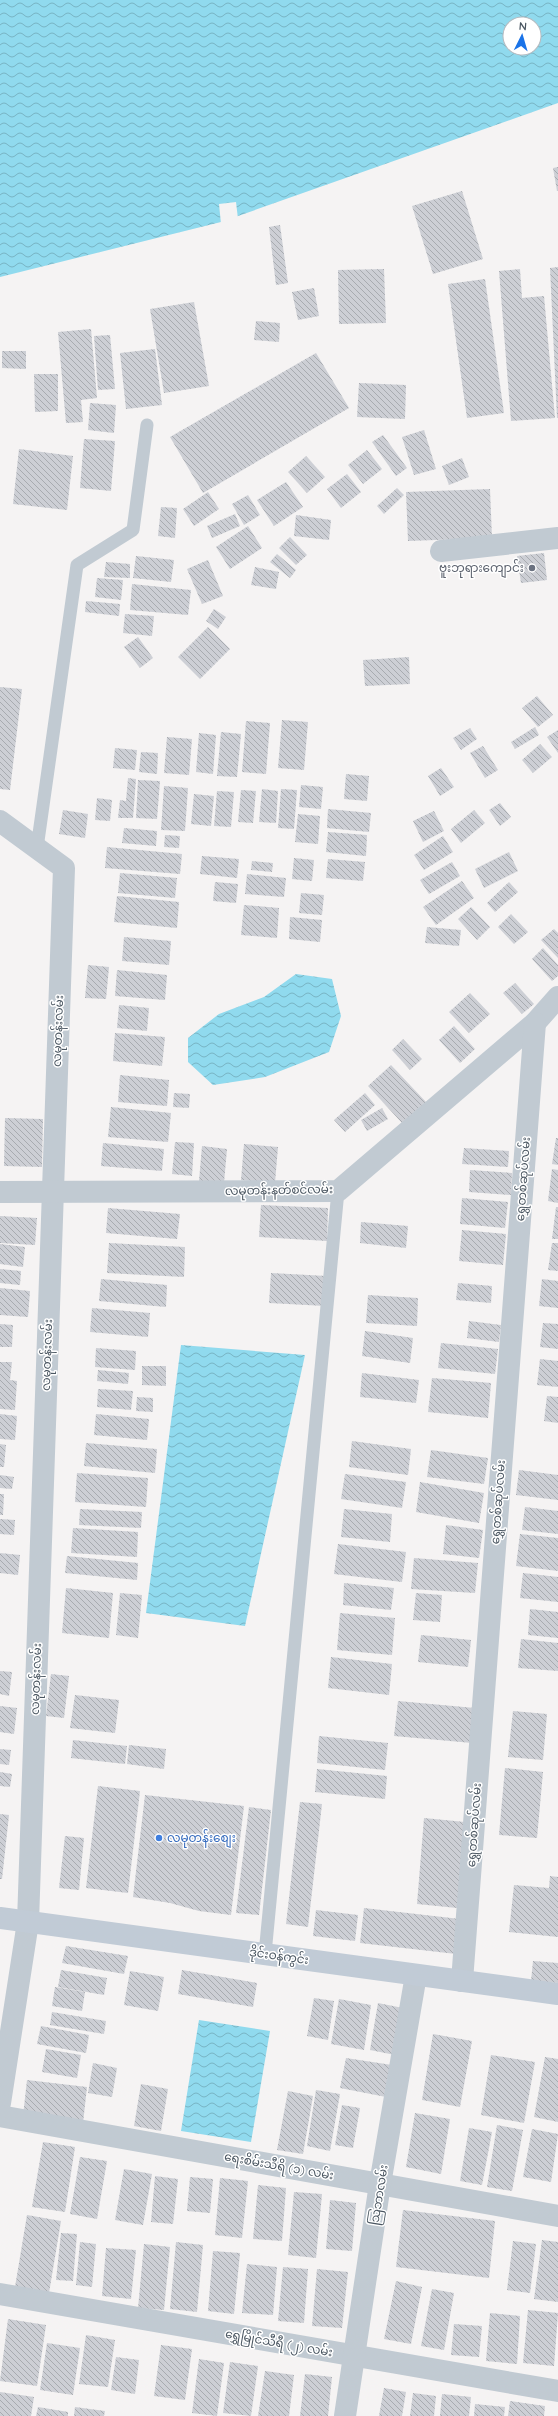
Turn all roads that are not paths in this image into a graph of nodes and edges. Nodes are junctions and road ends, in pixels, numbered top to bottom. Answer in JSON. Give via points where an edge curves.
{"nodes":[{"id":1,"x":147,"y":425,"type":"dead end"},
{"id":2,"x":558,"y":538,"type":"edge"},
{"id":3,"x":441,"y":551,"type":"dead end"},
{"id":4,"x":0,"y":822,"type":"edge"},
{"id":5,"x":37,"y":848,"type":"junction"},
{"id":6,"x":558,"y":997,"type":"edge"},
{"id":7,"x":535,"y":1023,"type":"junction"},
{"id":8,"x":338,"y":1191,"type":"junction"},
{"id":9,"x":0,"y":1192,"type":"edge"},
{"id":10,"x":53,"y":1192,"type":"junction"},
{"id":11,"x":0,"y":1918,"type":"edge"},
{"id":12,"x":28,"y":1922,"type":"junction"},
{"id":13,"x":265,"y":1954,"type":"junction"},
{"id":14,"x":416,"y":1975,"type":"junction"},
{"id":15,"x":462,"y":1981,"type":"junction"},
{"id":16,"x":558,"y":1994,"type":"edge"},
{"id":17,"x":0,"y":2103,"type":"edge"},
{"id":18,"x":0,"y":2116,"type":"edge"},
{"id":19,"x":380,"y":2184,"type":"junction"},
{"id":20,"x":558,"y":2216,"type":"edge"},
{"id":21,"x":0,"y":2294,"type":"edge"},
{"id":22,"x":354,"y":2356,"type":"junction"},
{"id":23,"x":558,"y":2392,"type":"edge"},
{"id":24,"x":345,"y":2416,"type":"edge"}],
"edges":[{"from":1,"to":5,"type":"lane","via":[[133,530],[77,565]]},
{"from":2,"to":3,"type":"street"},
{"from":4,"to":5,"type":"street","name":"လမုတန်းလမ်း"},
{"from":5,"to":10,"type":"street","name":"လမုတန်းလမ်း","via":[[64,868]]},
{"from":6,"to":7,"type":"street","name":"လမုတန်းနတ်စင်လမ်း"},
{"from":7,"to":8,"type":"street","name":"လမုတန်းနတ်စင်လမ်း"},
{"from":7,"to":15,"type":"street","name":"ရွှေတစ်ဆုပ်လမ်း"},
{"from":8,"to":10,"type":"street","name":"လမုတန်းနတ်စင်လမ်း"},
{"from":8,"to":13,"type":"lane"},
{"from":9,"to":10,"type":"street","name":"လမုတန်းနတ်စင်လမ်း"},
{"from":10,"to":12,"type":"street","name":"လမုတန်းလမ်း"},
{"from":11,"to":12,"type":"street","name":"ဒိုင်းဝန်ကွင်း"},
{"from":12,"to":13,"type":"street","name":"ဒိုင်းဝန်ကွင်း"},
{"from":12,"to":17,"type":"street","name":"လမုတန်းလမ်း"},
{"from":13,"to":14,"type":"street","name":"ဒိုင်းဝန်ကွင်း"},
{"from":14,"to":15,"type":"street","name":"ဒိုင်းဝန်ကွင်း"},
{"from":14,"to":19,"type":"street","name":"သြဘာလမ်း"},
{"from":15,"to":16,"type":"street","name":"ဒိုင်းဝန်ကွင်း"},
{"from":18,"to":19,"type":"street","name":"ရေးစိမ်းသီရိ (၁) လမ်း"},
{"from":19,"to":20,"type":"street","name":"ရေးစိမ်းသီရိ (၁) လမ်း"},
{"from":19,"to":22,"type":"street","name":"သြဘာလမ်း"},
{"from":21,"to":22,"type":"street","name":"ရွှေမြိုင်သီရီ (၂) လမ်း"},
{"from":22,"to":23,"type":"street","name":"ရွှေမြိုင်သီရီ (၂) လမ်း"},
{"from":22,"to":24,"type":"street","name":"သြဘာလမ်း"}]}
